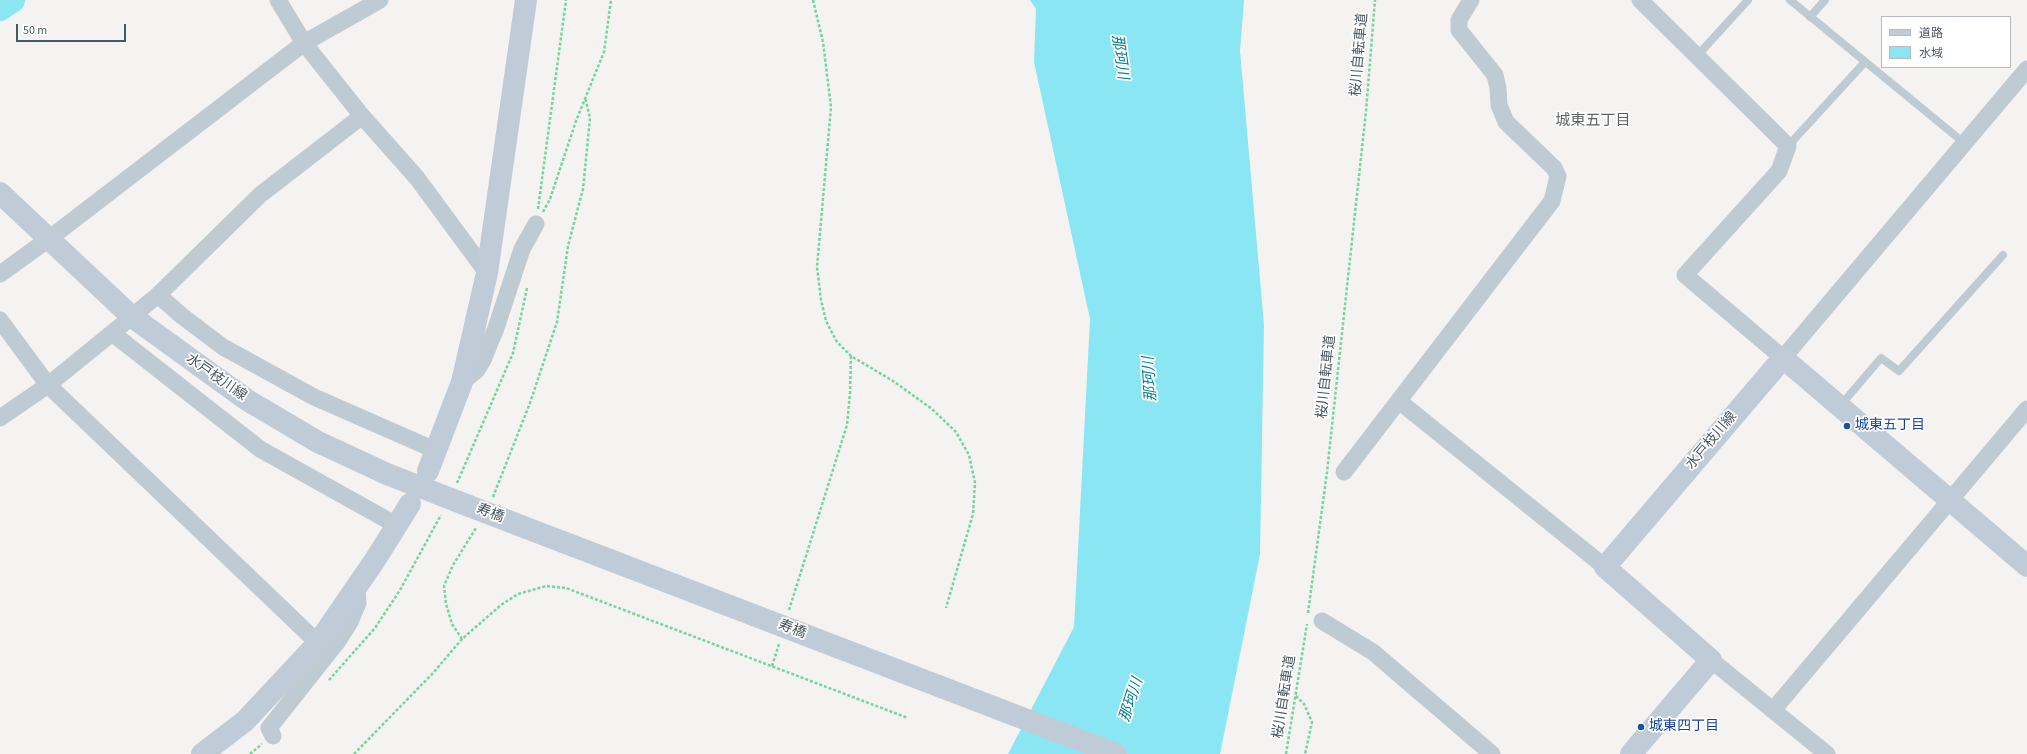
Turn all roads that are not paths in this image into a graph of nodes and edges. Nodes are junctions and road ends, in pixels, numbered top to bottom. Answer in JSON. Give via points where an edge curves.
{"nodes":[{"id":1,"x":278,"y":0,"type":"edge"},
{"id":2,"x":380,"y":0,"type":"edge"},
{"id":3,"x":526,"y":0,"type":"edge"},
{"id":4,"x":1471,"y":0,"type":"edge"},
{"id":5,"x":1640,"y":0,"type":"edge"},
{"id":6,"x":1748,"y":0,"type":"edge"},
{"id":7,"x":1790,"y":0,"type":"edge"},
{"id":8,"x":1825,"y":0,"type":"edge"},
{"id":9,"x":1810,"y":17,"type":"junction"},
{"id":10,"x":304,"y":43,"type":"junction"},
{"id":11,"x":1697,"y":56,"type":"junction"},
{"id":12,"x":1864,"y":63,"type":"junction"},
{"id":13,"x":2027,"y":69,"type":"edge"},
{"id":14,"x":362,"y":116,"type":"junction"},
{"id":15,"x":1963,"y":142,"type":"junction"},
{"id":16,"x":1788,"y":146,"type":"junction"},
{"id":17,"x":0,"y":193,"type":"edge"},
{"id":18,"x":536,"y":224,"type":"road end"},
{"id":19,"x":50,"y":238,"type":"junction"},
{"id":20,"x":2003,"y":255,"type":"dead end"},
{"id":21,"x":487,"y":273,"type":"junction"},
{"id":22,"x":0,"y":274,"type":"edge"},
{"id":23,"x":158,"y":294,"type":"junction"},
{"id":24,"x":131,"y":316,"type":"junction"},
{"id":25,"x":0,"y":320,"type":"edge"},
{"id":26,"x":112,"y":333,"type":"junction"},
{"id":27,"x":1782,"y":358,"type":"junction"},
{"id":28,"x":462,"y":382,"type":"junction"},
{"id":29,"x":48,"y":385,"type":"junction"},
{"id":30,"x":1400,"y":402,"type":"junction"},
{"id":31,"x":1840,"y":407,"type":"junction"},
{"id":32,"x":2027,"y":409,"type":"edge"},
{"id":33,"x":0,"y":418,"type":"edge"},
{"id":34,"x":435,"y":450,"type":"junction"},
{"id":35,"x":428,"y":471,"type":"dead end"},
{"id":36,"x":1344,"y":472,"type":"dead end"},
{"id":37,"x":1951,"y":501,"type":"junction"},
{"id":38,"x":410,"y":504,"type":"dead end"},
{"id":39,"x":474,"y":514,"type":"joint"},
{"id":40,"x":398,"y":526,"type":"junction"},
{"id":41,"x":2023,"y":559,"type":"edge"},
{"id":42,"x":1605,"y":567,"type":"junction"},
{"id":43,"x":357,"y":588,"type":"junction"},
{"id":44,"x":1322,"y":621,"type":"dead end"},
{"id":45,"x":318,"y":643,"type":"junction"},
{"id":46,"x":1711,"y":660,"type":"junction"},
{"id":47,"x":1774,"y":709,"type":"junction"},
{"id":48,"x":273,"y":736,"type":"dead end"},
{"id":49,"x":202,"y":754,"type":"edge"},
{"id":50,"x":1116,"y":754,"type":"edge"},
{"id":51,"x":1492,"y":754,"type":"edge"},
{"id":52,"x":1631,"y":754,"type":"edge"},
{"id":53,"x":1827,"y":754,"type":"edge"}],
"edges":[{"from":1,"to":10,"type":"street"},
{"from":2,"to":10,"type":"street"},
{"from":3,"to":21,"type":"main road"},
{"from":4,"to":30,"type":"street","via":[[1459,20],[1460,30],[1495,76],[1499,105],[1506,122],[1554,168],[1558,176],[1552,201]]},
{"from":5,"to":11,"type":"street"},
{"from":6,"to":11,"type":"lane"},
{"from":7,"to":9,"type":"lane"},
{"from":8,"to":9,"type":"lane"},
{"from":9,"to":12,"type":"lane"},
{"from":10,"to":14,"type":"street"},
{"from":10,"to":19,"type":"street"},
{"from":11,"to":16,"type":"street"},
{"from":12,"to":15,"type":"lane"},
{"from":12,"to":16,"type":"lane"},
{"from":13,"to":15,"type":"street"},
{"from":14,"to":21,"type":"street","via":[[417,178]]},
{"from":14,"to":23,"type":"street","via":[[260,195]]},
{"from":15,"to":27,"type":"street"},
{"from":16,"to":27,"type":"street","via":[[1779,171],[1685,275]]},
{"from":17,"to":19,"type":"main road","name":"水戸枝川線"},
{"from":18,"to":28,"type":"street","via":[[522,249],[483,360],[477,370]]},
{"from":19,"to":22,"type":"street"},
{"from":19,"to":24,"type":"main road","name":"水戸枝川線"},
{"from":20,"to":31,"type":"lane","via":[[1899,372],[1881,358]]},
{"from":21,"to":28,"type":"main road"},
{"from":23,"to":24,"type":"street"},
{"from":23,"to":34,"type":"street","via":[[223,347],[314,397]]},
{"from":24,"to":26,"type":"street"},
{"from":24,"to":39,"type":"main road","name":"水戸枝川線","via":[[247,400],[318,442]]},
{"from":25,"to":29,"type":"street"},
{"from":26,"to":29,"type":"street"},
{"from":26,"to":40,"type":"street","via":[[260,449]]},
{"from":27,"to":31,"type":"main road"},
{"from":27,"to":42,"type":"main road","name":"水戸枝川線"},
{"from":28,"to":34,"type":"main road"},
{"from":29,"to":33,"type":"street"},
{"from":29,"to":45,"type":"street"},
{"from":30,"to":36,"type":"street"},
{"from":30,"to":42,"type":"street"},
{"from":31,"to":37,"type":"main road"},
{"from":32,"to":37,"type":"street"},
{"from":34,"to":35,"type":"main road"},
{"from":37,"to":41,"type":"main road"},
{"from":37,"to":47,"type":"street"},
{"from":38,"to":40,"type":"main road"},
{"from":39,"to":50,"type":"main road","name":"寿橋","bridge":true},
{"from":40,"to":43,"type":"main road"},
{"from":42,"to":46,"type":"main road"},
{"from":43,"to":45,"type":"main road"},
{"from":43,"to":48,"type":"street","via":[[358,603],[350,622],[269,728]]},
{"from":44,"to":51,"type":"street","via":[[1373,652]]},
{"from":45,"to":49,"type":"main road","via":[[245,722]]},
{"from":46,"to":47,"type":"street"},
{"from":46,"to":52,"type":"main road"},
{"from":47,"to":53,"type":"street"}]}
